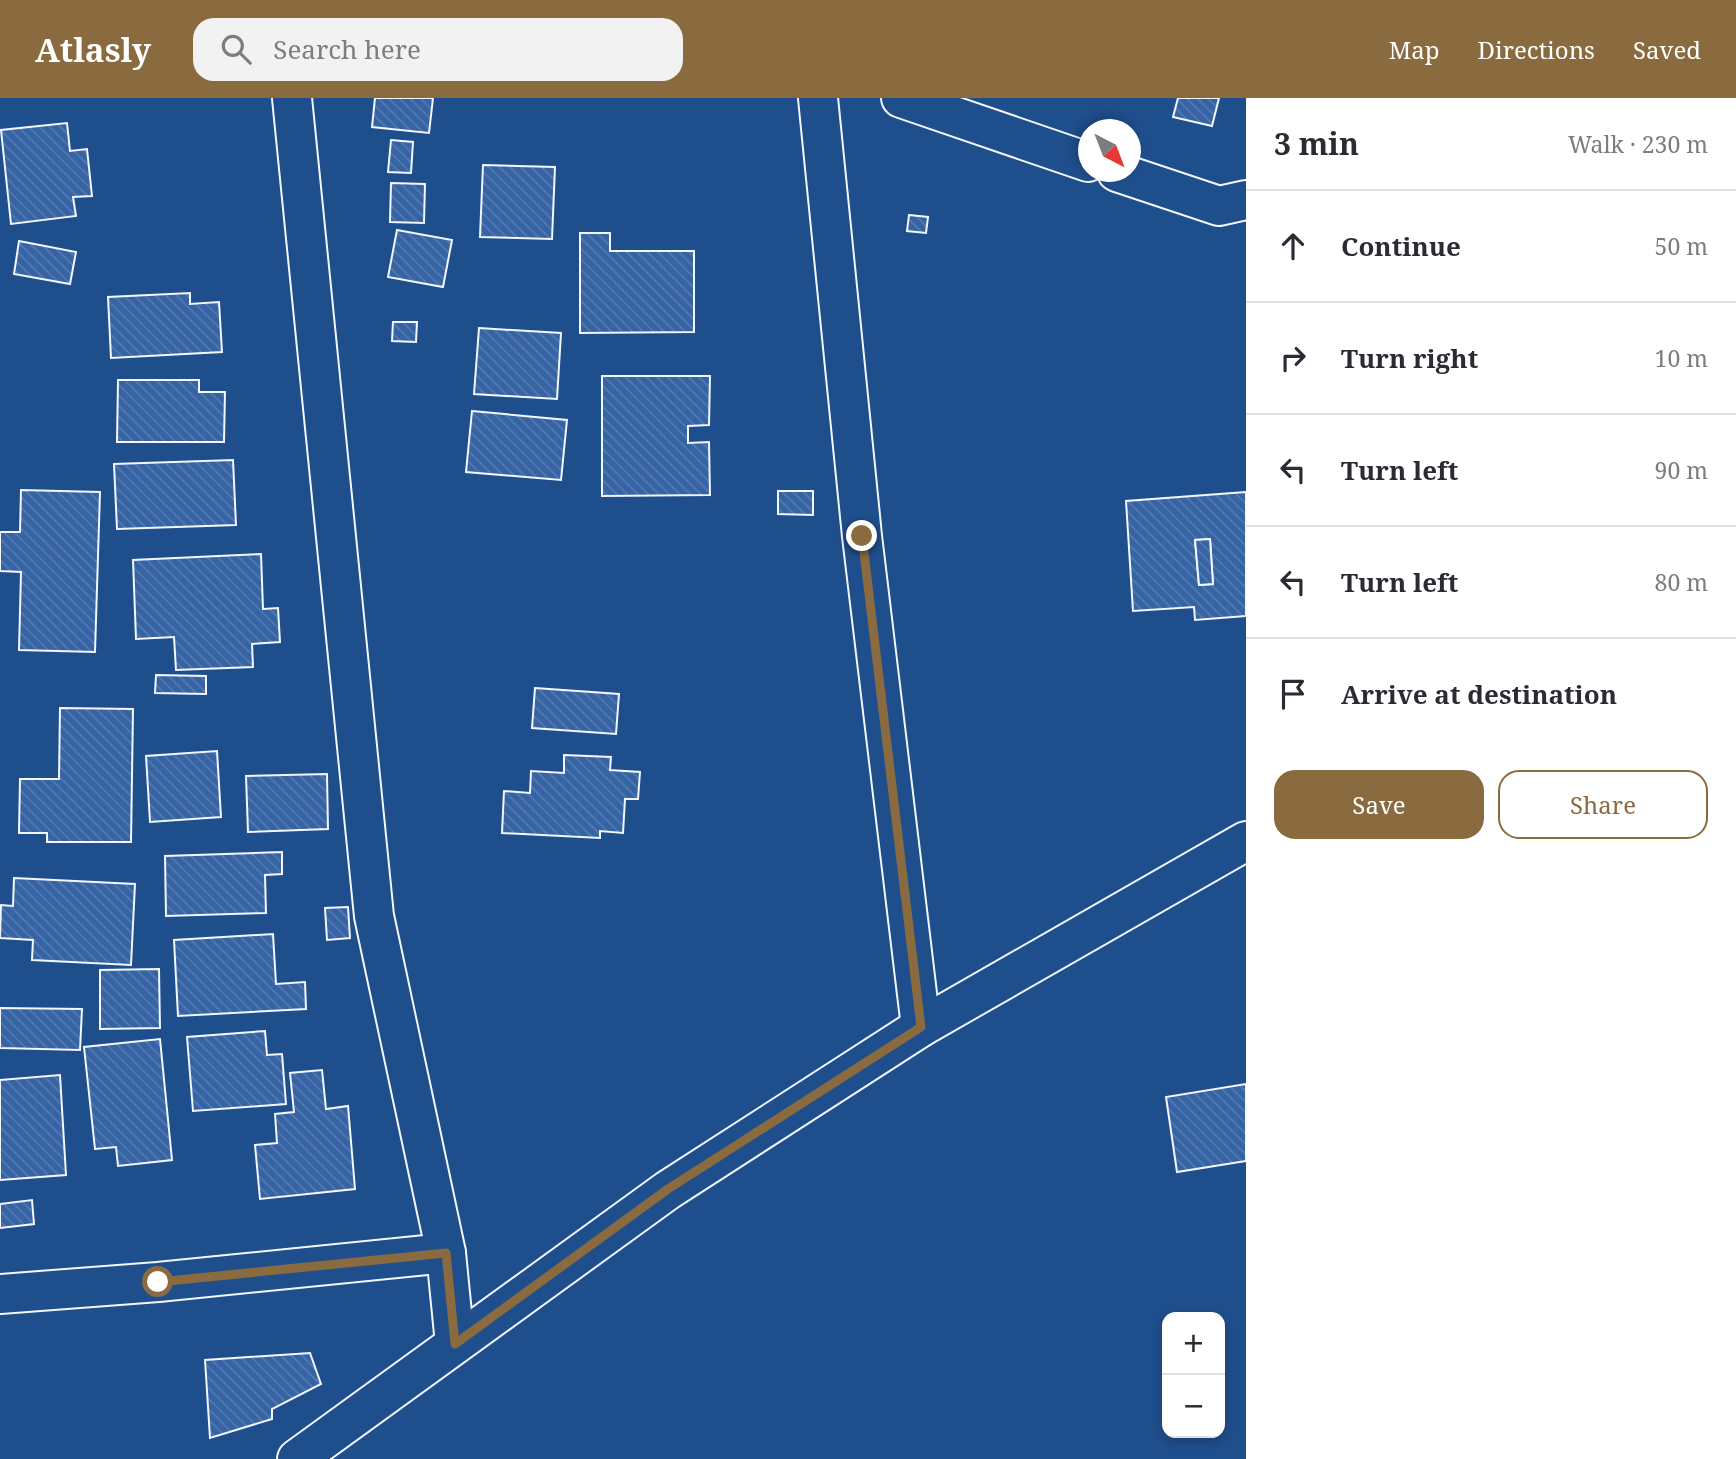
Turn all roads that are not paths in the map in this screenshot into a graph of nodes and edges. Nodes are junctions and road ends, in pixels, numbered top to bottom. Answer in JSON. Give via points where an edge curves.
{"nodes":[{"id":1,"x":292,"y":98,"type":"edge"},
{"id":2,"x":818,"y":98,"type":"edge"},
{"id":3,"x":901,"y":98,"type":"edge"},
{"id":4,"x":1078,"y":159,"type":"edge"},
{"id":5,"x":1141,"y":180,"type":"edge"},
{"id":6,"x":1246,"y":201,"type":"edge"},
{"id":7,"x":1246,"y":841,"type":"edge"},
{"id":8,"x":921,"y":1027,"type":"junction"},
{"id":9,"x":446,"y":1253,"type":"junction"},
{"id":10,"x":0,"y":1294,"type":"edge"},
{"id":11,"x":455,"y":1344,"type":"junction"},
{"id":12,"x":297,"y":1459,"type":"edge"}],
"edges":[{"from":1,"to":9,"type":"street","via":[[374,916]]},
{"from":2,"to":8,"type":"street","via":[[862,536]]},
{"from":3,"to":4,"type":"street"},
{"from":5,"to":6,"type":"street","via":[[1219,206]]},
{"from":7,"to":8,"type":"street"},
{"from":8,"to":11,"type":"street","via":[[668,1189]]},
{"from":9,"to":10,"type":"street"},
{"from":9,"to":11,"type":"street"},
{"from":11,"to":12,"type":"street"}]}
